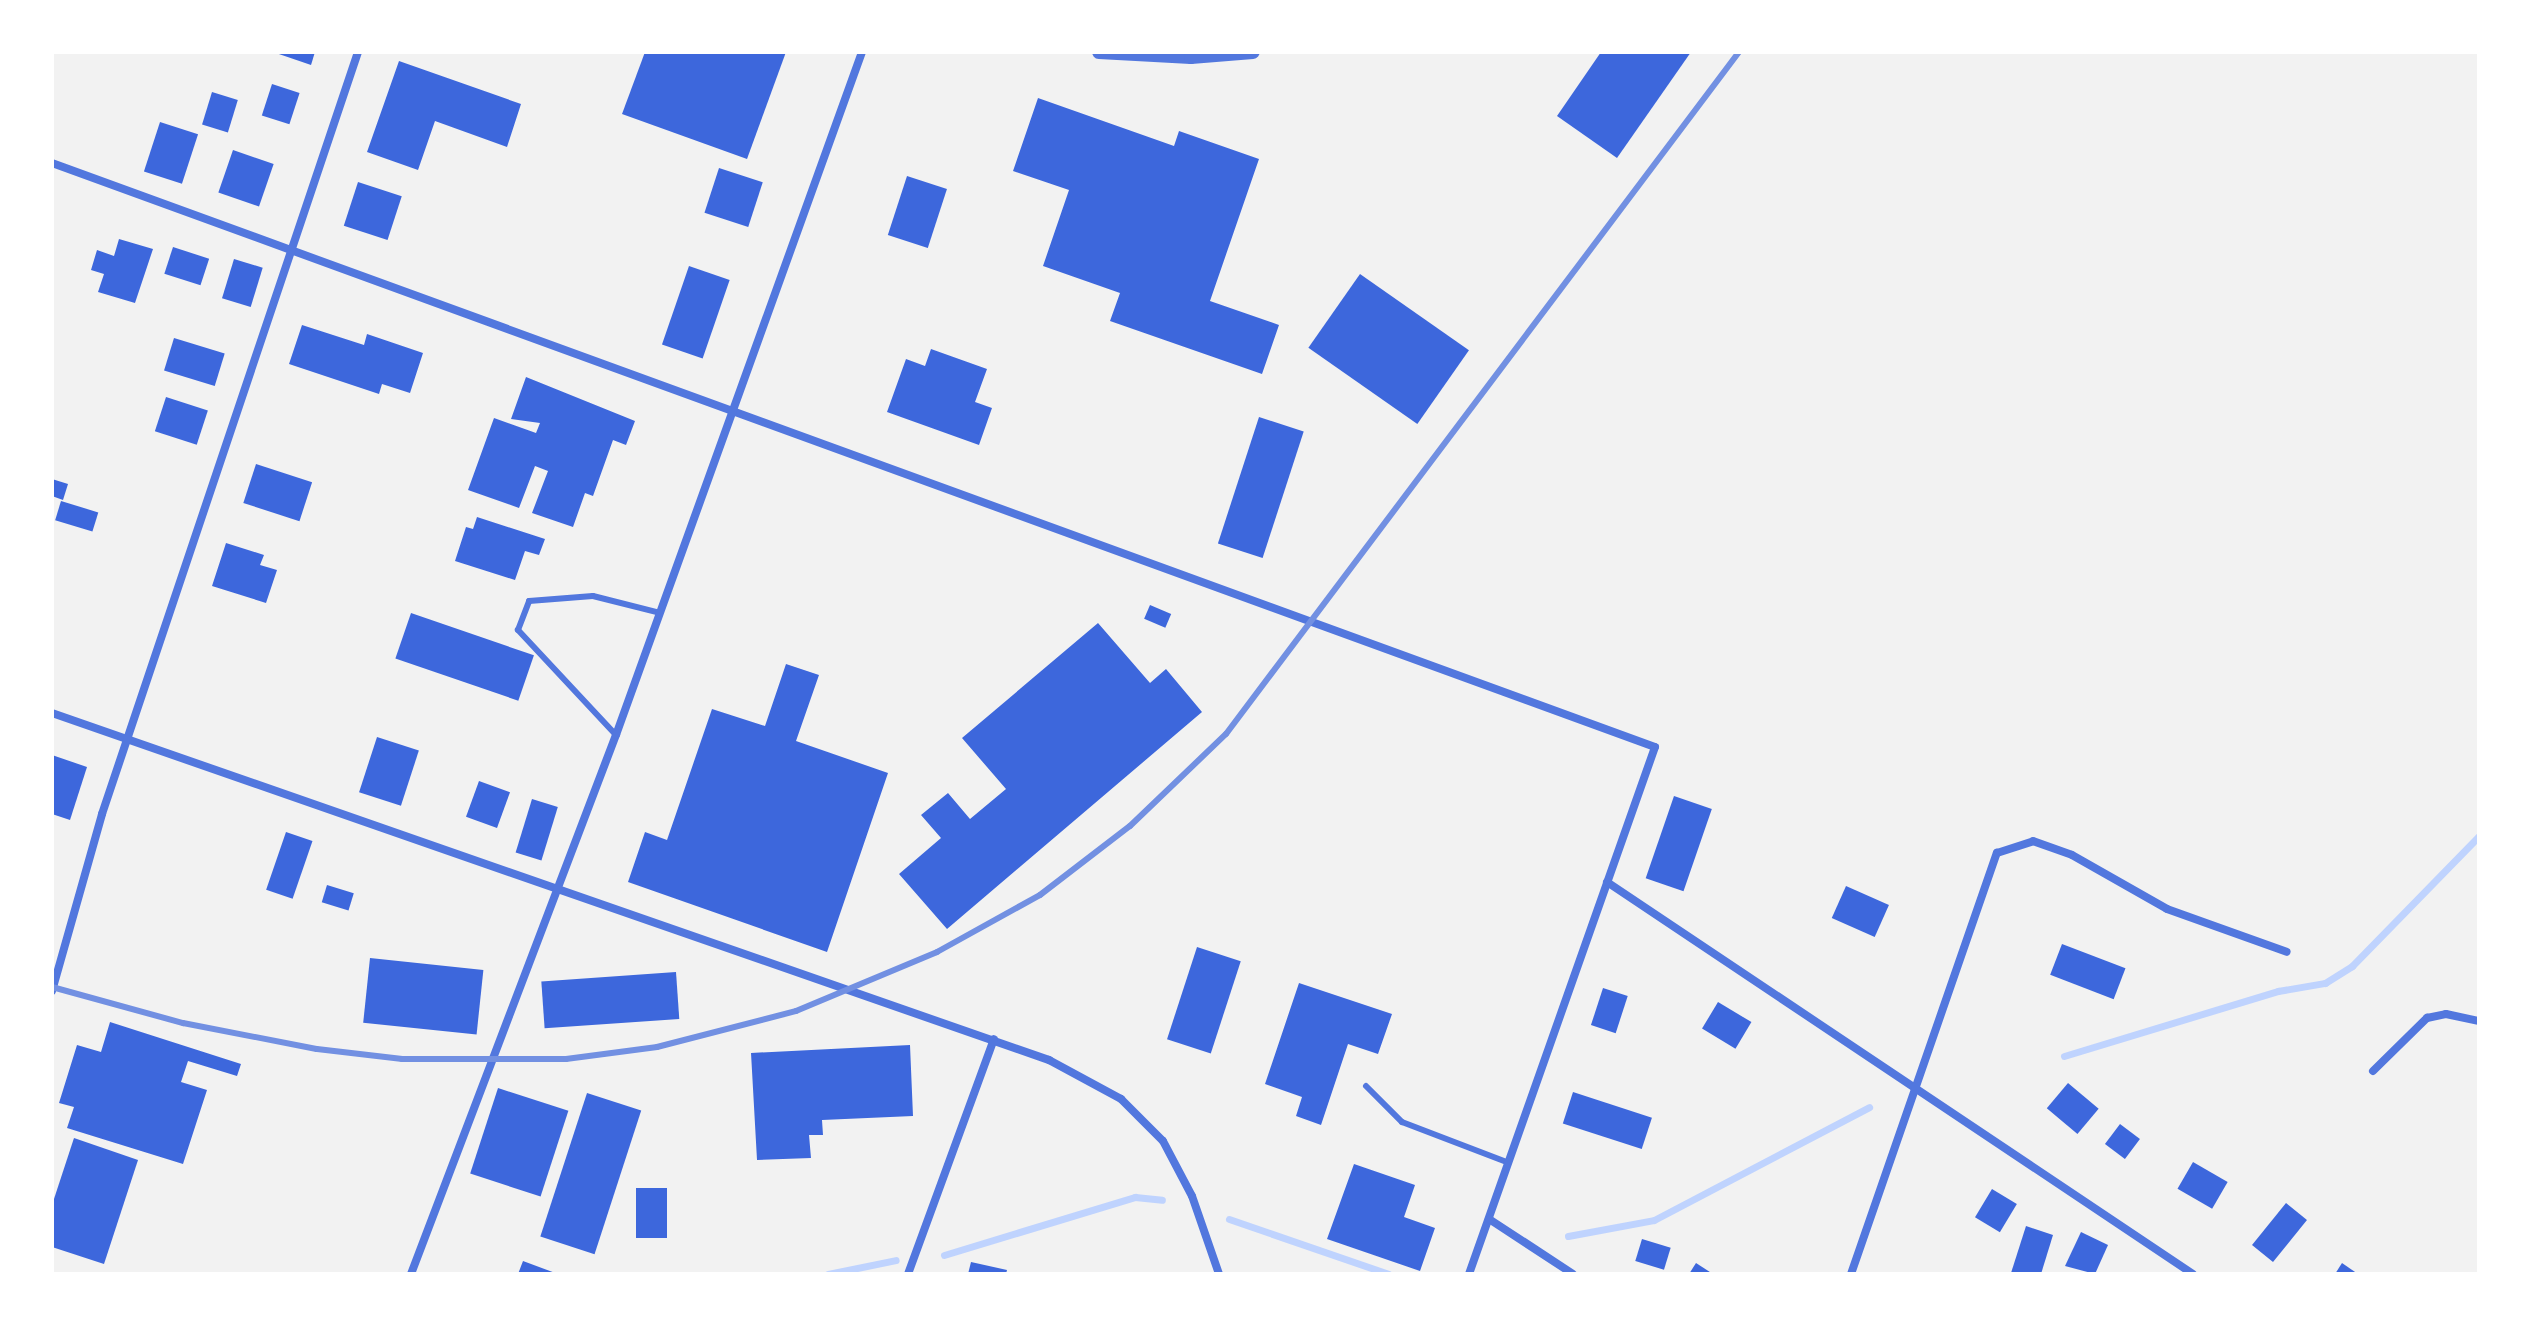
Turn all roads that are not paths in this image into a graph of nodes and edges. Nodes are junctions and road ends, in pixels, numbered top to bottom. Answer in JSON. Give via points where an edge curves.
{"nodes":[{"id":1,"x":358,"y":52,"type":"edge"},
{"id":2,"x":862,"y":52,"type":"edge"},
{"id":3,"x":1099,"y":52,"type":"edge"},
{"id":4,"x":1253,"y":52,"type":"edge"},
{"id":5,"x":52,"y":163,"type":"edge"},
{"id":6,"x":293,"y":249,"type":"junction"},
{"id":7,"x":734,"y":408,"type":"junction"},
{"id":8,"x":660,"y":613,"type":"junction"},
{"id":9,"x":52,"y":713,"type":"edge"},
{"id":10,"x":616,"y":735,"type":"junction"},
{"id":11,"x":127,"y":739,"type":"junction"},
{"id":12,"x":1607,"y":882,"type":"junction"},
{"id":13,"x":555,"y":888,"type":"junction"},
{"id":14,"x":2287,"y":952,"type":"dead end"},
{"id":15,"x":52,"y":991,"type":"edge"},
{"id":16,"x":2479,"y":1021,"type":"edge"},
{"id":17,"x":994,"y":1039,"type":"junction"},
{"id":18,"x":2373,"y":1071,"type":"dead end"},
{"id":19,"x":1366,"y":1086,"type":"dead end"},
{"id":20,"x":1916,"y":1089,"type":"junction"},
{"id":21,"x":1507,"y":1162,"type":"junction"},
{"id":22,"x":1489,"y":1219,"type":"junction"},
{"id":23,"x":411,"y":1274,"type":"edge"},
{"id":24,"x":908,"y":1274,"type":"edge"},
{"id":25,"x":1219,"y":1274,"type":"edge"},
{"id":26,"x":1469,"y":1274,"type":"edge"},
{"id":27,"x":1573,"y":1274,"type":"edge"},
{"id":28,"x":1851,"y":1274,"type":"edge"},
{"id":29,"x":2193,"y":1274,"type":"edge"}],
"edges":[{"from":1,"to":6,"type":"street"},
{"from":2,"to":7,"type":"street"},
{"from":3,"to":4,"type":"street","via":[[1191,57]]},
{"from":5,"to":6,"type":"street"},
{"from":6,"to":7,"type":"street"},
{"from":6,"to":11,"type":"street"},
{"from":7,"to":8,"type":"street"},
{"from":7,"to":12,"type":"street","via":[[1655,747]]},
{"from":8,"to":10,"type":"street"},
{"from":8,"to":10,"type":"lane","via":[[593,596],[529,601],[518,630]]},
{"from":9,"to":11,"type":"street"},
{"from":10,"to":13,"type":"street"},
{"from":11,"to":13,"type":"street"},
{"from":11,"to":15,"type":"street"},
{"from":12,"to":20,"type":"street"},
{"from":12,"to":21,"type":"street"},
{"from":13,"to":17,"type":"street"},
{"from":13,"to":23,"type":"street"},
{"from":14,"to":20,"type":"street","via":[[2167,909],[2072,855],[2033,841],[1997,853]]},
{"from":16,"to":18,"type":"street","via":[[2446,1014],[2427,1018]]},
{"from":17,"to":24,"type":"street"},
{"from":17,"to":25,"type":"street","via":[[1089,1080],[1145,1121],[1175,1160]]},
{"from":19,"to":21,"type":"lane","via":[[1402,1122]]},
{"from":20,"to":28,"type":"street"},
{"from":20,"to":29,"type":"street"},
{"from":21,"to":22,"type":"street"},
{"from":22,"to":26,"type":"street"},
{"from":22,"to":27,"type":"street"}]}
